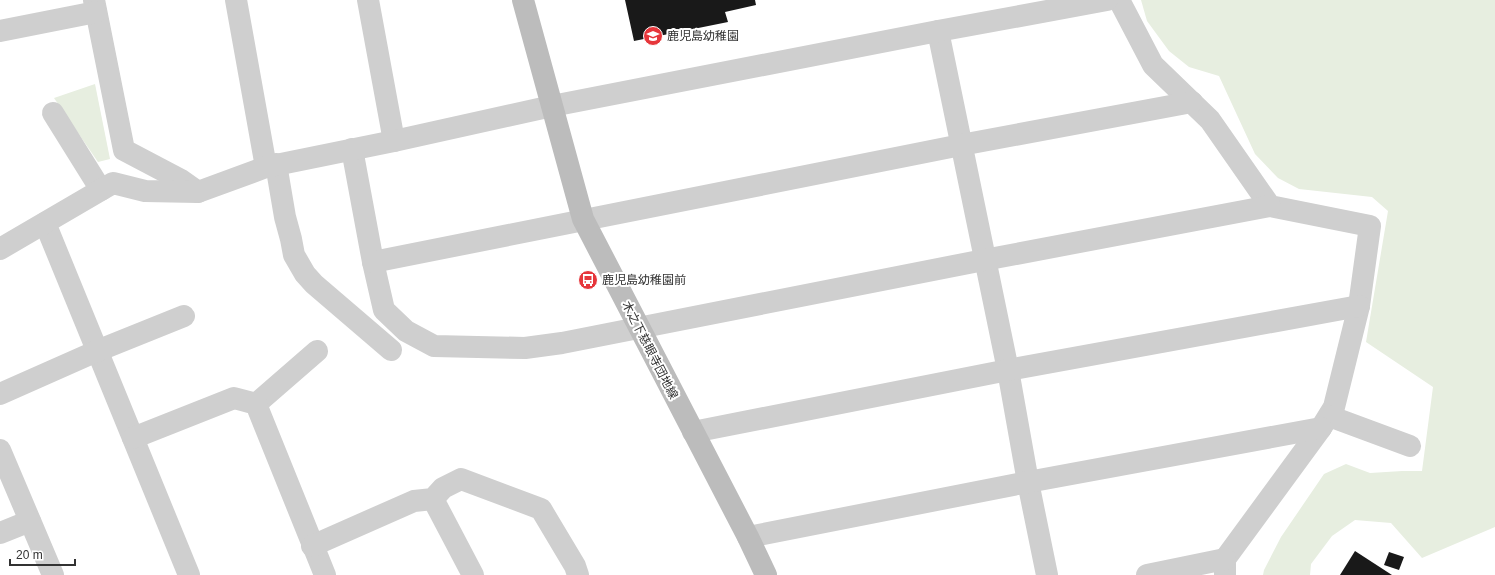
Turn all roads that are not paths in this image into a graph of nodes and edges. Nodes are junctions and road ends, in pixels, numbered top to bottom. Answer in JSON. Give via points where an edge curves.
{"nodes":[{"id":1,"x":236,"y":0,"type":"edge"},
{"id":2,"x":368,"y":0,"type":"edge"},
{"id":3,"x":523,"y":0,"type":"edge"},
{"id":4,"x":1107,"y":0,"type":"edge"},
{"id":5,"x":1119,"y":0,"type":"edge"},
{"id":6,"x":95,"y":6,"type":"edge"},
{"id":7,"x":0,"y":31,"type":"edge"},
{"id":8,"x":938,"y":31,"type":"junction"},
{"id":9,"x":1192,"y":102,"type":"junction"},
{"id":10,"x":552,"y":106,"type":"junction"},
{"id":11,"x":53,"y":112,"type":"dead end"},
{"id":12,"x":394,"y":141,"type":"junction"},
{"id":13,"x":961,"y":145,"type":"junction"},
{"id":14,"x":352,"y":149,"type":"junction"},
{"id":15,"x":271,"y":166,"type":"junction"},
{"id":16,"x":101,"y":190,"type":"junction"},
{"id":17,"x":198,"y":192,"type":"junction"},
{"id":18,"x":1270,"y":206,"type":"junction"},
{"id":19,"x":583,"y":219,"type":"junction"},
{"id":20,"x":45,"y":223,"type":"junction"},
{"id":21,"x":0,"y":249,"type":"edge"},
{"id":22,"x":984,"y":260,"type":"junction"},
{"id":23,"x":374,"y":262,"type":"junction"},
{"id":24,"x":1359,"y":306,"type":"junction"},
{"id":25,"x":184,"y":316,"type":"dead end"},
{"id":26,"x":639,"y":329,"type":"junction"},
{"id":27,"x":391,"y":350,"type":"dead end"},
{"id":28,"x":97,"y":351,"type":"junction"},
{"id":29,"x":317,"y":351,"type":"dead end"},
{"id":30,"x":1008,"y":370,"type":"junction"},
{"id":31,"x":0,"y":394,"type":"edge"},
{"id":32,"x":256,"y":404,"type":"junction"},
{"id":33,"x":1325,"y":422,"type":"junction"},
{"id":34,"x":693,"y":432,"type":"junction"},
{"id":35,"x":133,"y":438,"type":"junction"},
{"id":36,"x":1410,"y":446,"type":"dead end"},
{"id":37,"x":0,"y":450,"type":"edge"},
{"id":38,"x":1028,"y":482,"type":"junction"},
{"id":39,"x":433,"y":499,"type":"junction"},
{"id":40,"x":30,"y":521,"type":"junction"},
{"id":41,"x":0,"y":534,"type":"edge"},
{"id":42,"x":748,"y":537,"type":"junction"},
{"id":43,"x":312,"y":546,"type":"junction"},
{"id":44,"x":1225,"y":567,"type":"edge"},
{"id":45,"x":53,"y":575,"type":"edge"},
{"id":46,"x":189,"y":575,"type":"edge"},
{"id":47,"x":325,"y":575,"type":"edge"},
{"id":48,"x":473,"y":575,"type":"edge"},
{"id":49,"x":578,"y":575,"type":"edge"},
{"id":50,"x":766,"y":575,"type":"edge"},
{"id":51,"x":1047,"y":575,"type":"edge"},
{"id":52,"x":1147,"y":575,"type":"edge"}],
"edges":[{"from":1,"to":15,"type":"street"},
{"from":2,"to":12,"type":"street"},
{"from":3,"to":10,"type":"street","name":"木之下慈眼寺団地線"},
{"from":4,"to":8,"type":"street"},
{"from":5,"to":9,"type":"street","via":[[1153,65]]},
{"from":6,"to":7,"type":"street"},
{"from":6,"to":17,"type":"street","via":[[124,150],[181,180]]},
{"from":8,"to":10,"type":"street"},
{"from":8,"to":13,"type":"street"},
{"from":9,"to":13,"type":"street"},
{"from":9,"to":18,"type":"street","via":[[1210,120]]},
{"from":10,"to":12,"type":"street"},
{"from":10,"to":19,"type":"street","name":"木之下慈眼寺団地線"},
{"from":11,"to":16,"type":"street"},
{"from":12,"to":14,"type":"street"},
{"from":13,"to":19,"type":"street"},
{"from":13,"to":22,"type":"street"},
{"from":14,"to":15,"type":"street"},
{"from":14,"to":23,"type":"street"},
{"from":15,"to":17,"type":"street"},
{"from":15,"to":27,"type":"street","via":[[294,254],[305,274]]},
{"from":16,"to":17,"type":"street","via":[[113,183],[145,191]]},
{"from":16,"to":20,"type":"street"},
{"from":18,"to":22,"type":"street"},
{"from":18,"to":24,"type":"street","via":[[1370,226]]},
{"from":19,"to":23,"type":"street"},
{"from":19,"to":26,"type":"street","name":"木之下慈眼寺団地線"},
{"from":20,"to":21,"type":"street"},
{"from":20,"to":28,"type":"street"},
{"from":22,"to":26,"type":"street"},
{"from":22,"to":30,"type":"street"},
{"from":23,"to":26,"type":"street","via":[[384,310],[406,331],[434,346],[525,348]]},
{"from":24,"to":30,"type":"street"},
{"from":24,"to":33,"type":"street","via":[[1334,407]]},
{"from":25,"to":28,"type":"street"},
{"from":26,"to":34,"type":"street","name":"木之下慈眼寺団地線"},
{"from":28,"to":31,"type":"street"},
{"from":28,"to":35,"type":"street"},
{"from":29,"to":32,"type":"street"},
{"from":30,"to":34,"type":"street"},
{"from":30,"to":38,"type":"street"},
{"from":32,"to":35,"type":"street","via":[[234,398]]},
{"from":32,"to":43,"type":"street"},
{"from":33,"to":36,"type":"street"},
{"from":33,"to":38,"type":"street"},
{"from":33,"to":44,"type":"street"},
{"from":34,"to":42,"type":"street","name":"木之下慈眼寺団地線"},
{"from":35,"to":46,"type":"street"},
{"from":37,"to":40,"type":"street"},
{"from":38,"to":42,"type":"street"},
{"from":38,"to":51,"type":"street"},
{"from":39,"to":43,"type":"street","via":[[414,500]]},
{"from":39,"to":48,"type":"street"},
{"from":39,"to":49,"type":"street","via":[[443,488],[461,479],[541,509]]},
{"from":40,"to":41,"type":"street"},
{"from":40,"to":45,"type":"street"},
{"from":42,"to":50,"type":"street","name":"木之下慈眼寺団地線"},
{"from":43,"to":47,"type":"street"},
{"from":44,"to":52,"type":"street"}]}
